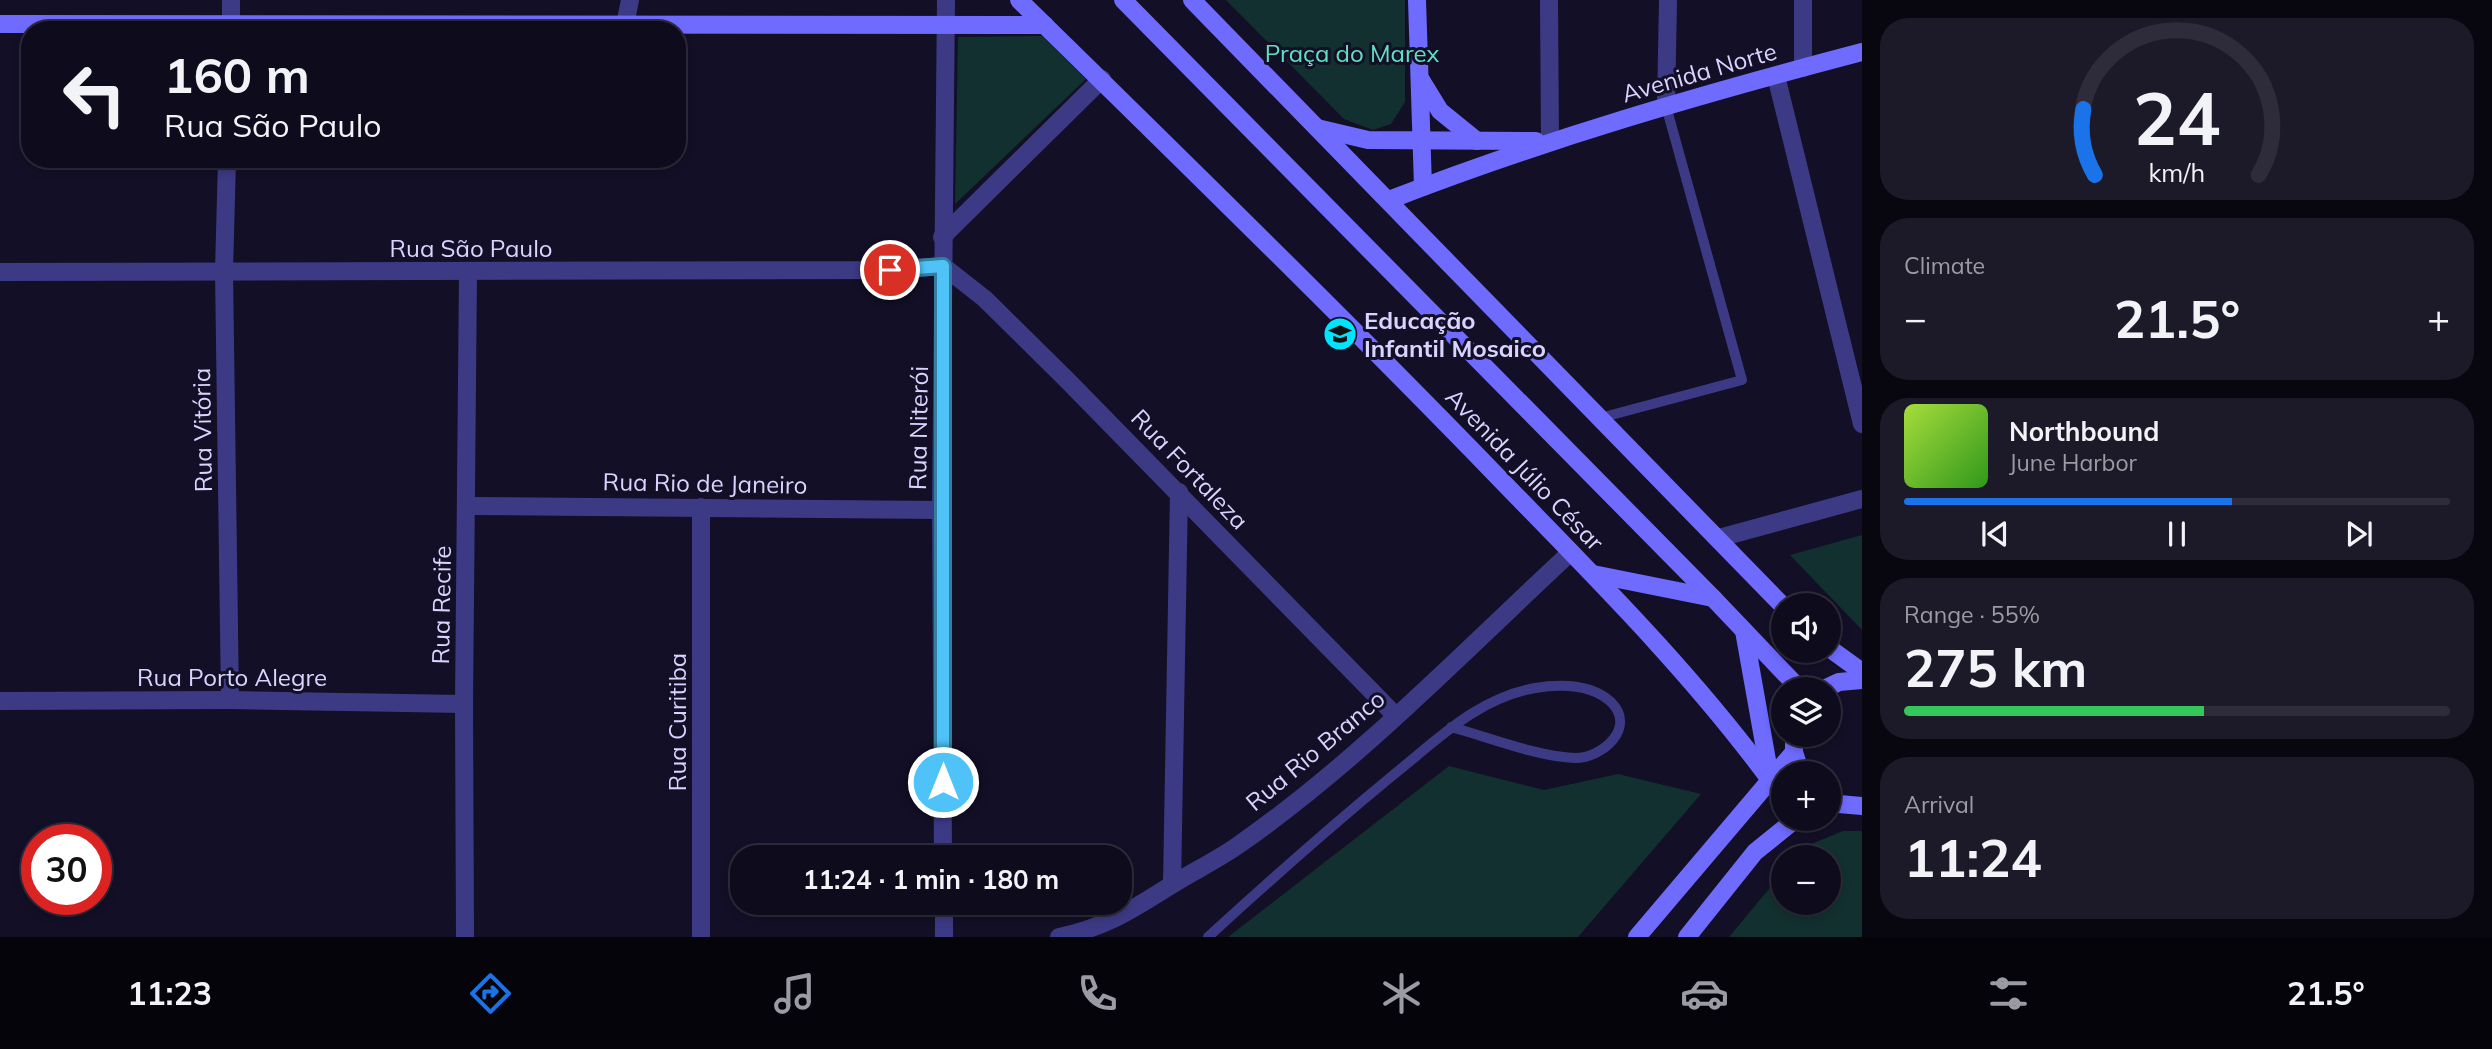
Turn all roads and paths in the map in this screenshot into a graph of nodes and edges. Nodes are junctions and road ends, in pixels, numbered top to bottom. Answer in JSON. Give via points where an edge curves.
{"nodes":[{"id":1,"x":231,"y":0,"type":"edge"},
{"id":2,"x":630,"y":0,"type":"edge"},
{"id":3,"x":946,"y":0,"type":"edge"},
{"id":4,"x":1019,"y":0,"type":"edge"},
{"id":5,"x":1123,"y":0,"type":"edge"},
{"id":6,"x":1192,"y":0,"type":"edge"},
{"id":7,"x":1417,"y":0,"type":"edge"},
{"id":8,"x":1549,"y":0,"type":"edge"},
{"id":9,"x":1668,"y":0,"type":"edge"},
{"id":10,"x":1803,"y":0,"type":"edge"},
{"id":11,"x":231,"y":21,"type":"edge"},
{"id":12,"x":626,"y":21,"type":"edge"},
{"id":13,"x":0,"y":24,"type":"edge"},
{"id":14,"x":21,"y":24,"type":"edge"},
{"id":15,"x":686,"y":25,"type":"edge"},
{"id":16,"x":1045,"y":25,"type":"junction"},
{"id":17,"x":946,"y":26,"type":"junction"},
{"id":18,"x":1862,"y":52,"type":"edge"},
{"id":19,"x":1802,"y":68,"type":"junction"},
{"id":20,"x":1776,"y":76,"type":"junction"},
{"id":21,"x":1419,"y":78,"type":"junction"},
{"id":22,"x":1102,"y":79,"type":"junction"},
{"id":23,"x":1665,"y":106,"type":"junction"},
{"id":24,"x":1313,"y":127,"type":"junction"},
{"id":25,"x":1422,"y":141,"type":"junction"},
{"id":26,"x":1477,"y":141,"type":"junction"},
{"id":27,"x":1550,"y":142,"type":"junction"},
{"id":28,"x":227,"y":168,"type":"edge"},
{"id":29,"x":1423,"y":187,"type":"junction"},
{"id":30,"x":1389,"y":200,"type":"junction"},
{"id":31,"x":942,"y":237,"type":"junction"},
{"id":32,"x":943,"y":266,"type":"junction"},
{"id":33,"x":224,"y":271,"type":"junction"},
{"id":34,"x":0,"y":272,"type":"edge"},
{"id":35,"x":468,"y":273,"type":"junction"},
{"id":36,"x":1600,"y":418,"type":"junction"},
{"id":37,"x":1862,"y":424,"type":"edge"},
{"id":38,"x":1179,"y":492,"type":"junction"},
{"id":39,"x":1862,"y":499,"type":"edge"},
{"id":40,"x":468,"y":506,"type":"junction"},
{"id":41,"x":701,"y":508,"type":"junction"},
{"id":42,"x":942,"y":510,"type":"junction"},
{"id":43,"x":1718,"y":538,"type":"junction"},
{"id":44,"x":1571,"y":552,"type":"junction"},
{"id":45,"x":1593,"y":574,"type":"junction"},
{"id":46,"x":1771,"y":593,"type":"edge"},
{"id":47,"x":1713,"y":598,"type":"junction"},
{"id":48,"x":1744,"y":631,"type":"junction"},
{"id":49,"x":1841,"y":657,"type":"edge"},
{"id":50,"x":1862,"y":673,"type":"edge"},
{"id":51,"x":1788,"y":677,"type":"edge"},
{"id":52,"x":1862,"y":680,"type":"edge"},
{"id":53,"x":1841,"y":682,"type":"edge"},
{"id":54,"x":230,"y":700,"type":"junction"},
{"id":55,"x":0,"y":701,"type":"edge"},
{"id":56,"x":464,"y":704,"type":"junction"},
{"id":57,"x":1395,"y":716,"type":"junction"},
{"id":58,"x":1451,"y":727,"type":"junction"},
{"id":59,"x":1792,"y":747,"type":"edge"},
{"id":60,"x":1770,"y":780,"type":"junction"},
{"id":61,"x":1781,"y":831,"type":"edge"},
{"id":62,"x":943,"y":845,"type":"edge"},
{"id":63,"x":1172,"y":884,"type":"junction"},
{"id":64,"x":944,"y":915,"type":"edge"},
{"id":65,"x":465,"y":937,"type":"edge"},
{"id":66,"x":701,"y":937,"type":"edge"},
{"id":67,"x":944,"y":937,"type":"edge"},
{"id":68,"x":1059,"y":937,"type":"edge"},
{"id":69,"x":1208,"y":937,"type":"edge"},
{"id":70,"x":1637,"y":937,"type":"edge"},
{"id":71,"x":1687,"y":937,"type":"edge"}],
"edges":[{"from":1,"to":11,"type":"street"},
{"from":2,"to":12,"type":"street"},
{"from":3,"to":17,"type":"street","name":"Rua Niterói"},
{"from":4,"to":16,"type":"street","name":"Avenida Júlio César"},
{"from":5,"to":47,"type":"street","name":"Avenida Júlio César"},
{"from":6,"to":24,"type":"street"},
{"from":7,"to":21,"type":"street"},
{"from":8,"to":27,"type":"street"},
{"from":9,"to":23,"type":"street"},
{"from":10,"to":19,"type":"street"},
{"from":13,"to":14,"type":"street"},
{"from":15,"to":17,"type":"street"},
{"from":16,"to":17,"type":"street"},
{"from":16,"to":22,"type":"street","name":"Avenida Júlio César"},
{"from":17,"to":31,"type":"street","name":"Rua Niterói"},
{"from":18,"to":19,"type":"street","name":"Avenida Norte"},
{"from":19,"to":20,"type":"street","name":"Avenida Norte"},
{"from":20,"to":23,"type":"street","name":"Avenida Norte"},
{"from":20,"to":37,"type":"street"},
{"from":21,"to":25,"type":"street"},
{"from":21,"to":26,"type":"street","via":[[1440,111]]},
{"from":22,"to":31,"type":"street"},
{"from":22,"to":44,"type":"street","name":"Avenida Júlio César"},
{"from":23,"to":27,"type":"street","name":"Avenida Norte"},
{"from":23,"to":36,"type":"lane","via":[[1742,380]]},
{"from":24,"to":25,"type":"street","via":[[1368,141]]},
{"from":24,"to":30,"type":"street"},
{"from":25,"to":26,"type":"street"},
{"from":25,"to":29,"type":"street"},
{"from":26,"to":27,"type":"street"},
{"from":27,"to":29,"type":"street","name":"Avenida Norte"},
{"from":28,"to":33,"type":"street","name":"Rua Vitória"},
{"from":29,"to":30,"type":"street","name":"Avenida Norte"},
{"from":30,"to":36,"type":"street"},
{"from":31,"to":32,"type":"street","name":"Rua Niterói"},
{"from":32,"to":35,"type":"street","name":"Rua São Paulo"},
{"from":32,"to":38,"type":"street","name":"Rua Fortaleza","via":[[985,299]]},
{"from":32,"to":42,"type":"street","name":"Rua Niterói"},
{"from":33,"to":34,"type":"street","name":"Rua São Paulo"},
{"from":33,"to":35,"type":"street","name":"Rua São Paulo"},
{"from":33,"to":54,"type":"street","name":"Rua Vitória"},
{"from":35,"to":40,"type":"street","name":"Rua Recife"},
{"from":36,"to":43,"type":"street"},
{"from":38,"to":57,"type":"street","name":"Rua Fortaleza"},
{"from":38,"to":63,"type":"street"},
{"from":39,"to":43,"type":"street"},
{"from":40,"to":41,"type":"street","name":"Rua Rio de Janeiro"},
{"from":40,"to":56,"type":"street","name":"Rua Recife"},
{"from":41,"to":42,"type":"street","name":"Rua Rio de Janeiro"},
{"from":41,"to":66,"type":"street","name":"Rua Curitiba"},
{"from":42,"to":62,"type":"street","name":"Rua Niterói"},
{"from":43,"to":46,"type":"street"},
{"from":44,"to":45,"type":"street","name":"Avenida Júlio César"},
{"from":44,"to":57,"type":"street","name":"Rua Rio Branco"},
{"from":45,"to":47,"type":"street"},
{"from":45,"to":60,"type":"street","name":"Avenida Júlio César","via":[[1712,705]]},
{"from":47,"to":48,"type":"street","name":"Avenida Júlio César"},
{"from":48,"to":51,"type":"street","name":"Avenida Júlio César"},
{"from":48,"to":60,"type":"street"},
{"from":49,"to":50,"type":"street"},
{"from":52,"to":53,"type":"street"},
{"from":54,"to":55,"type":"street","name":"Rua Porto Alegre"},
{"from":54,"to":56,"type":"street","name":"Rua Porto Alegre"},
{"from":56,"to":65,"type":"street","name":"Rua Recife"},
{"from":57,"to":63,"type":"street","name":"Rua Rio Branco","via":[[1236,847]]},
{"from":58,"to":58,"type":"lane","via":[[1487,704],[1523,690],[1557,684],[1587,689],[1611,702],[1619,716],[1614,740],[1605,749],[1577,758]]},
{"from":58,"to":69,"type":"lane","via":[[1328,828]]},
{"from":59,"to":60,"type":"street"},
{"from":60,"to":70,"type":"street"},
{"from":61,"to":71,"type":"street","via":[[1755,852]]},
{"from":63,"to":68,"type":"street","name":"Rua Rio Branco","via":[[1139,908]]},
{"from":64,"to":67,"type":"street"}]}
